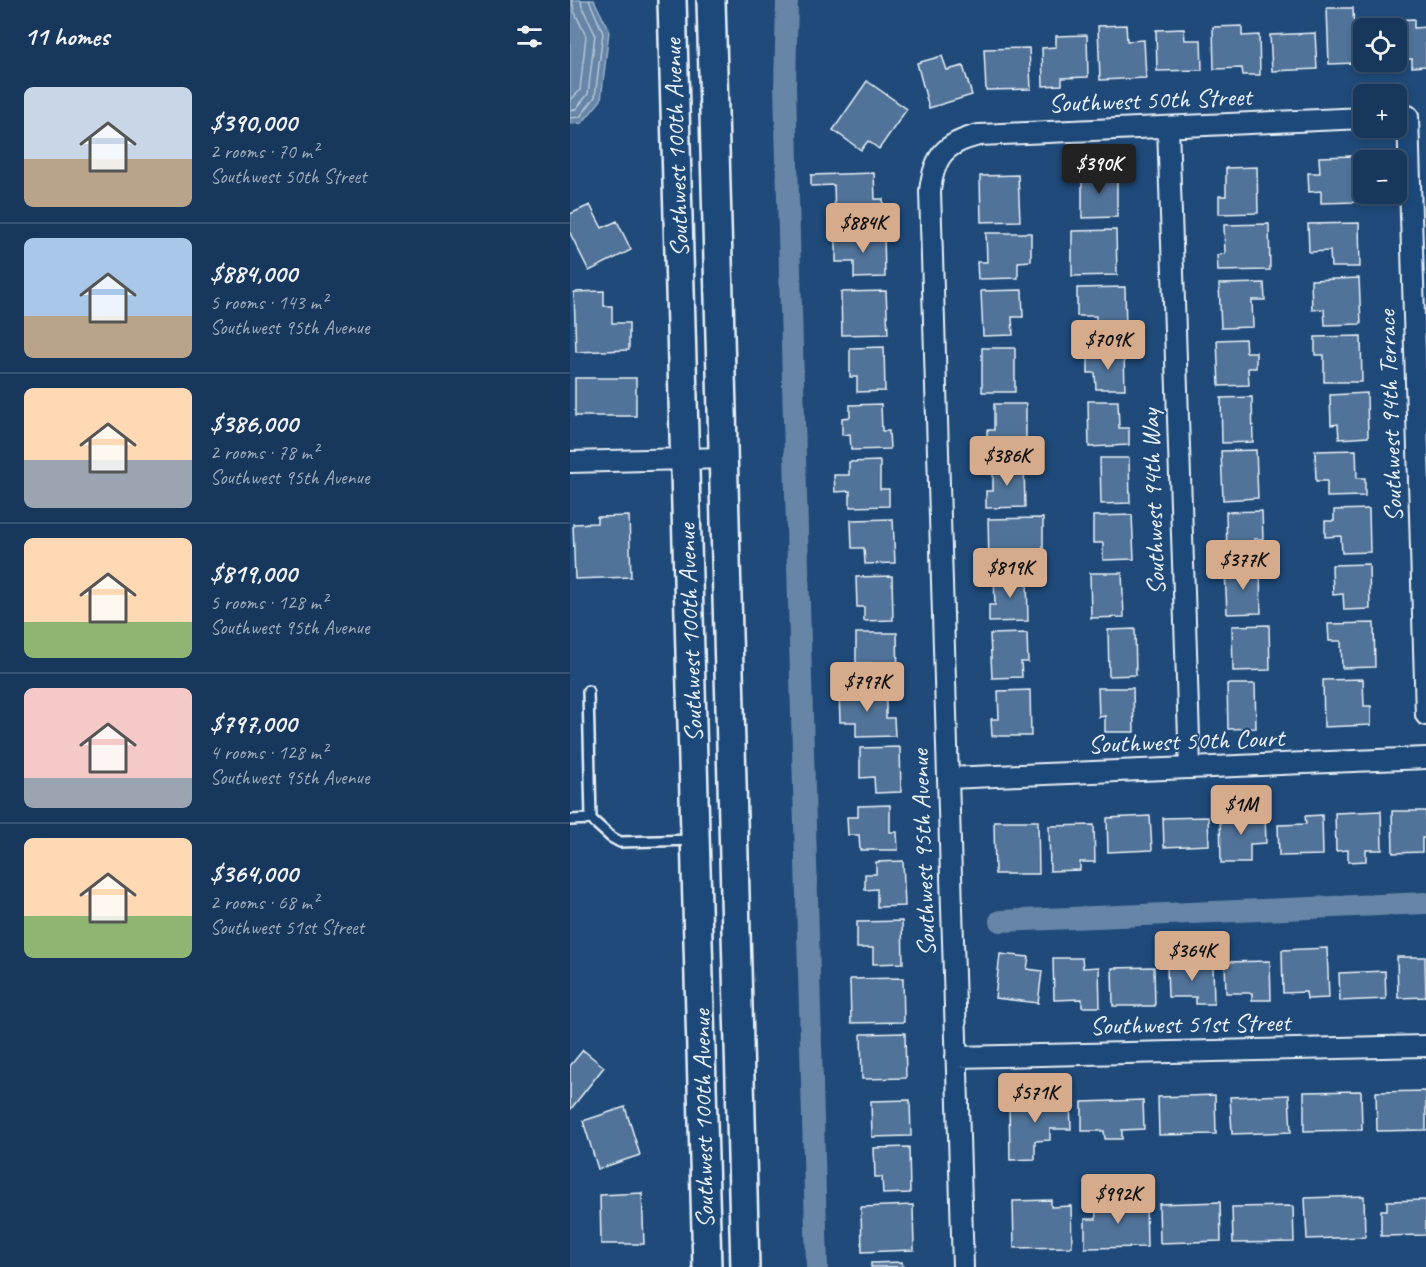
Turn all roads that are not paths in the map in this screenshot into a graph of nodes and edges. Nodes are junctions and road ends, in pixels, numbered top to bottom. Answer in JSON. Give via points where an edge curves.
{"nodes":[{"id":1,"x":672,"y":0,"type":"edge"},
{"id":2,"x":711,"y":0,"type":"edge"},
{"id":3,"x":1410,"y":116,"type":"edge"},
{"id":4,"x":1353,"y":119,"type":"edge"},
{"id":5,"x":1168,"y":127,"type":"junction"},
{"id":6,"x":943,"y":152,"type":"joint"},
{"id":7,"x":724,"y":458,"type":"junction"},
{"id":8,"x":685,"y":459,"type":"junction"},
{"id":9,"x":570,"y":462,"type":"edge"},
{"id":10,"x":588,"y":691,"type":"dead end"},
{"id":11,"x":1426,"y":715,"type":"edge"},
{"id":12,"x":1426,"y":758,"type":"edge"},
{"id":13,"x":1190,"y":767,"type":"junction"},
{"id":14,"x":948,"y":778,"type":"junction"},
{"id":15,"x":591,"y":819,"type":"junction"},
{"id":16,"x":570,"y":820,"type":"edge"},
{"id":17,"x":696,"y":840,"type":"junction"},
{"id":18,"x":1426,"y":1046,"type":"edge"},
{"id":19,"x":956,"y":1057,"type":"junction"},
{"id":20,"x":707,"y":1267,"type":"edge"},
{"id":21,"x":745,"y":1267,"type":"edge"},
{"id":22,"x":963,"y":1267,"type":"edge"}],
"edges":[{"from":1,"to":8,"type":"main road","name":"Southwest 100th Avenue"},
{"from":2,"to":7,"type":"main road","name":"Southwest 100th Avenue"},
{"from":3,"to":11,"type":"street","name":"Southwest 94th Terrace"},
{"from":4,"to":5,"type":"street","name":"Southwest 50th Street"},
{"from":5,"to":6,"type":"street","name":"Southwest 50th Street","via":[[980,135],[963,139]]},
{"from":5,"to":13,"type":"street","name":"Southwest 94th Way"},
{"from":6,"to":14,"type":"street","name":"Southwest 95th Avenue","via":[[935,164],[930,191]]},
{"from":7,"to":8,"type":"street"},
{"from":7,"to":21,"type":"main road","name":"Southwest 100th Avenue"},
{"from":8,"to":9,"type":"street"},
{"from":8,"to":17,"type":"main road","name":"Southwest 100th Avenue"},
{"from":10,"to":15,"type":"lane"},
{"from":12,"to":13,"type":"street","name":"Southwest 50th Court"},
{"from":13,"to":14,"type":"street","name":"Southwest 50th Court"},
{"from":14,"to":19,"type":"street","name":"Southwest 95th Avenue"},
{"from":15,"to":16,"type":"lane"},
{"from":15,"to":17,"type":"lane","via":[[620,842]]},
{"from":17,"to":20,"type":"main road","name":"Southwest 100th Avenue"},
{"from":18,"to":19,"type":"street","name":"Southwest 51st Street"},
{"from":19,"to":22,"type":"street","name":"Southwest 95th Avenue"}]}
